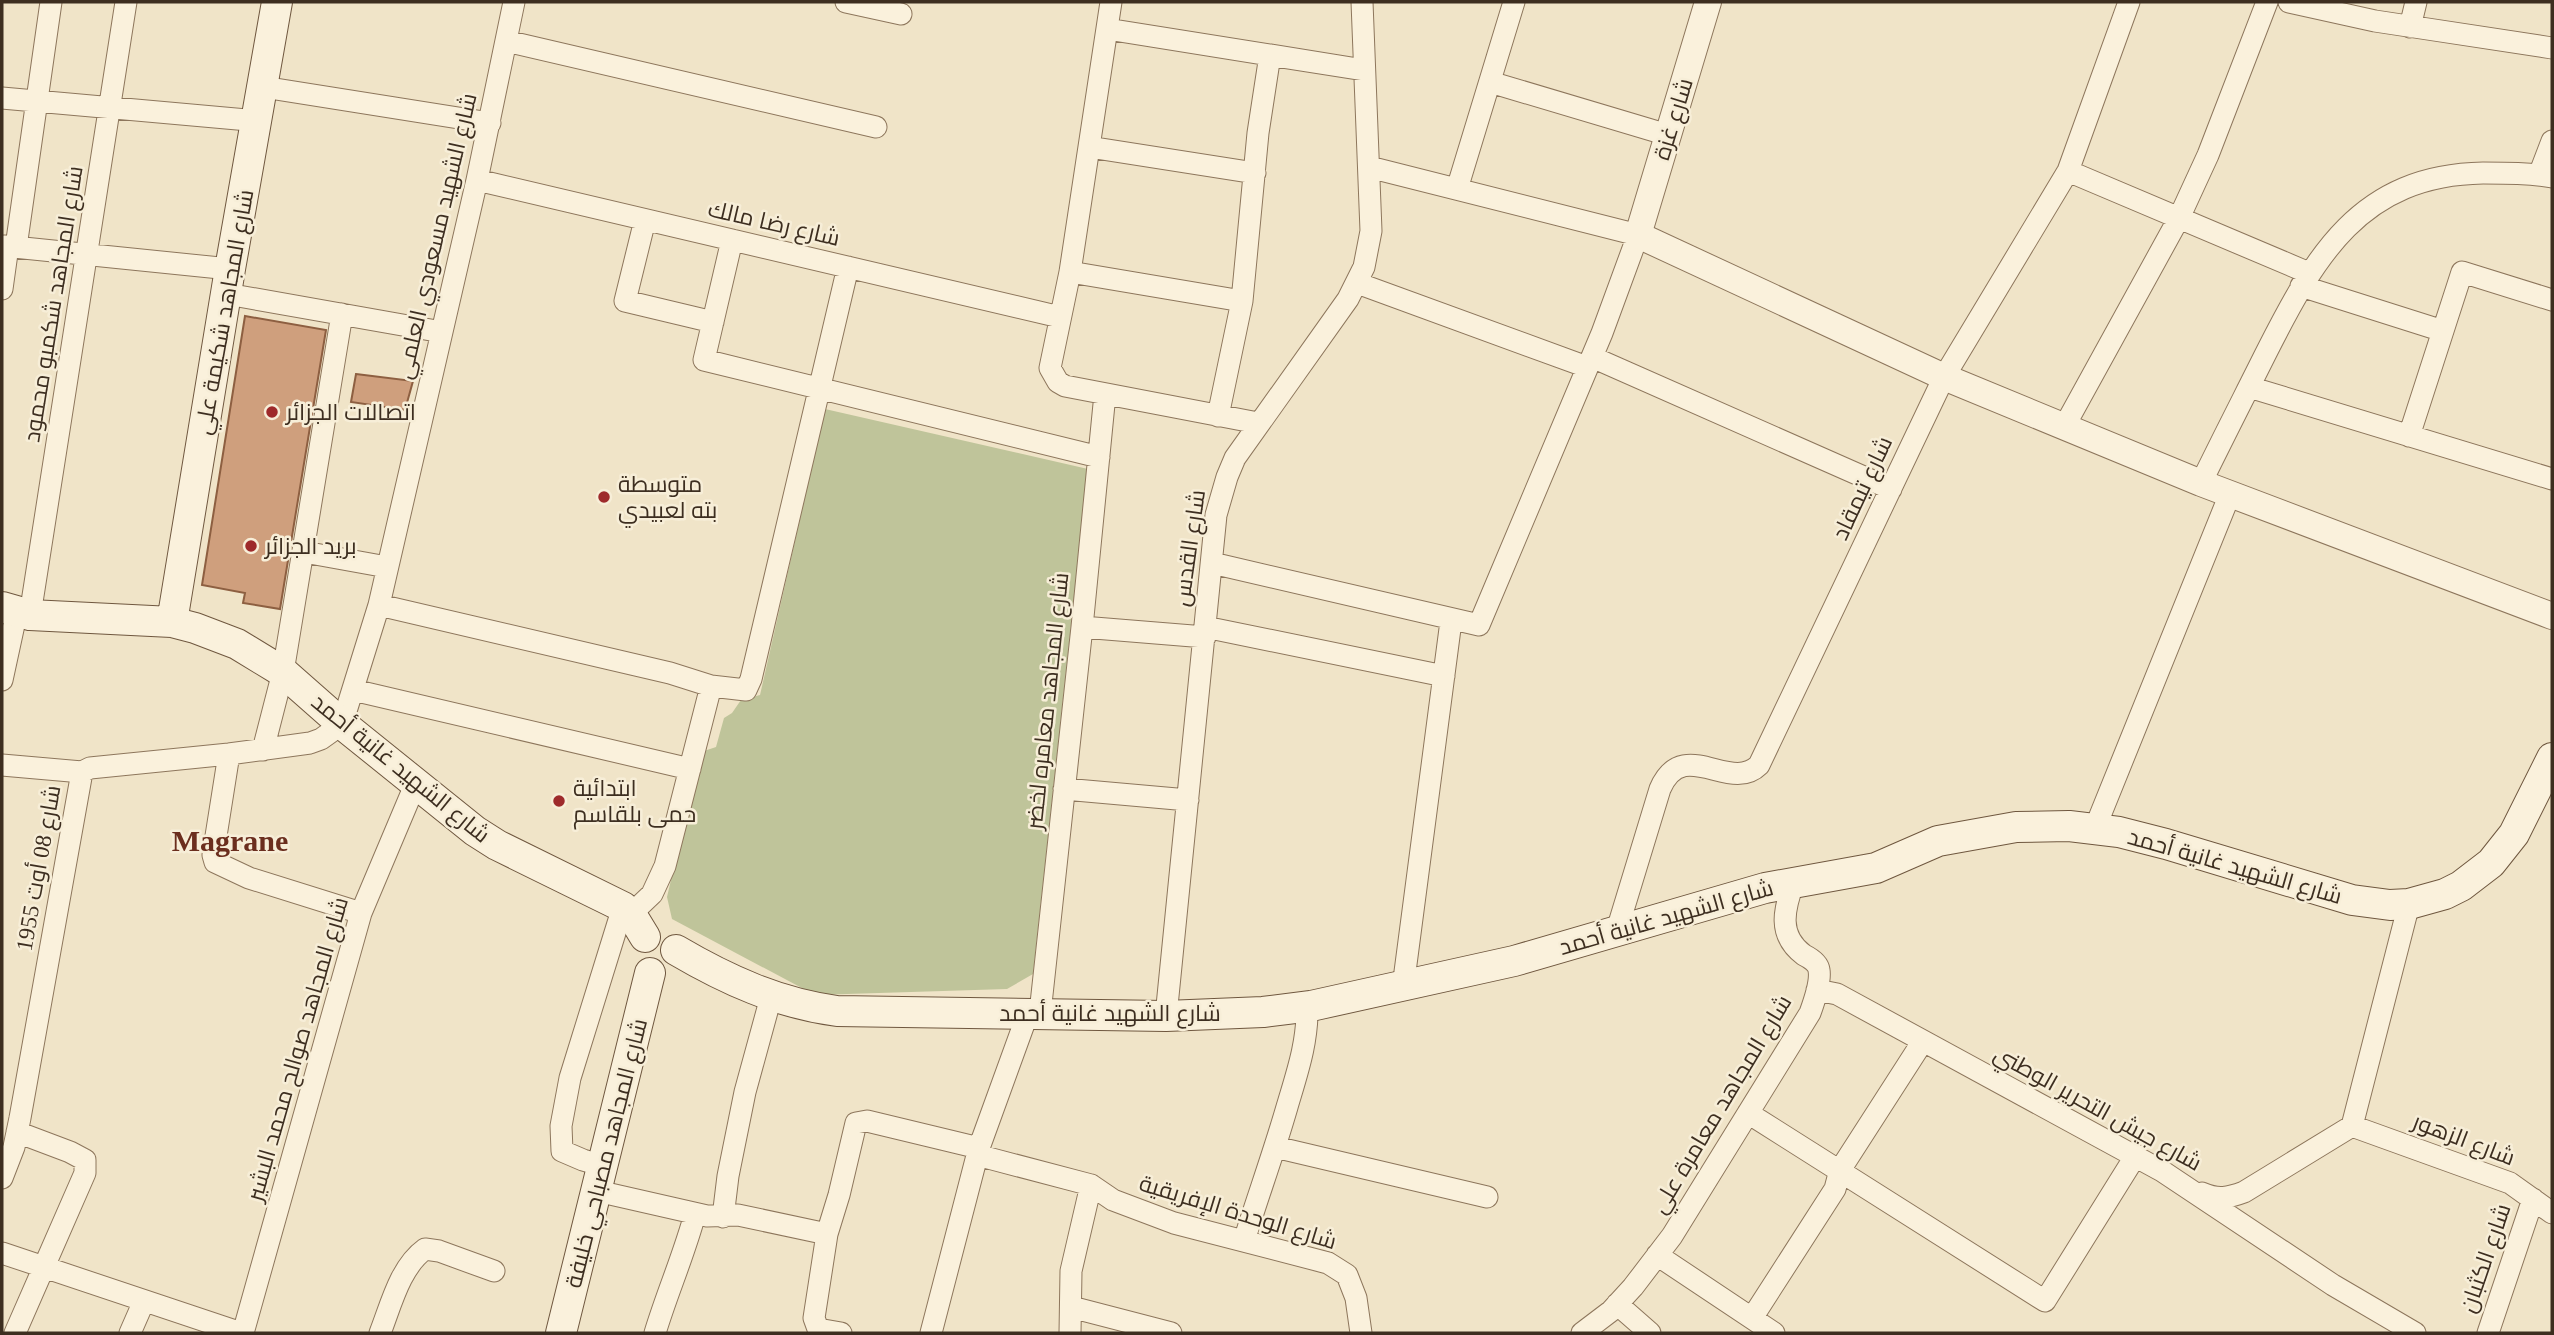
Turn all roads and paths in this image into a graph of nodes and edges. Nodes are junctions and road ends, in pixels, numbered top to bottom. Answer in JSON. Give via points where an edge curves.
{"nodes":[{"id":1,"x":51,"y":2,"type":"edge"},
{"id":2,"x":126,"y":2,"type":"edge"},
{"id":3,"x":277,"y":2,"type":"edge"},
{"id":4,"x":514,"y":2,"type":"edge"},
{"id":5,"x":846,"y":2,"type":"edge"},
{"id":6,"x":1111,"y":2,"type":"edge"},
{"id":7,"x":1362,"y":2,"type":"edge"},
{"id":8,"x":1514,"y":2,"type":"edge"},
{"id":9,"x":1708,"y":2,"type":"edge"},
{"id":10,"x":2267,"y":2,"type":"edge"},
{"id":11,"x":2289,"y":2,"type":"edge"},
{"id":12,"x":2416,"y":2,"type":"edge"},
{"id":13,"x":2123,"y":4,"type":"edge"},
{"id":14,"x":901,"y":14,"type":"dead end"},
{"id":15,"x":2410,"y":27,"type":"junction"},
{"id":16,"x":1107,"y":29,"type":"junction"},
{"id":17,"x":506,"y":41,"type":"junction"},
{"id":18,"x":2552,"y":47,"type":"edge"},
{"id":19,"x":1270,"y":55,"type":"junction"},
{"id":20,"x":1364,"y":70,"type":"junction"},
{"id":21,"x":1490,"y":82,"type":"junction"},
{"id":22,"x":263,"y":87,"type":"junction"},
{"id":23,"x":2,"y":98,"type":"edge"},
{"id":24,"x":35,"y":101,"type":"junction"},
{"id":25,"x":110,"y":108,"type":"junction"},
{"id":26,"x":257,"y":121,"type":"junction"},
{"id":27,"x":490,"y":122,"type":"junction"},
{"id":28,"x":876,"y":127,"type":"dead end"},
{"id":29,"x":1668,"y":135,"type":"junction"},
{"id":30,"x":2552,"y":141,"type":"edge"},
{"id":31,"x":1089,"y":147,"type":"junction"},
{"id":32,"x":1369,"y":167,"type":"junction"},
{"id":33,"x":2068,"y":172,"type":"junction"},
{"id":34,"x":1255,"y":173,"type":"junction"},
{"id":35,"x":2546,"y":176,"type":"edge"},
{"id":36,"x":477,"y":180,"type":"junction"},
{"id":37,"x":1457,"y":189,"type":"junction"},
{"id":38,"x":2179,"y":218,"type":"junction"},
{"id":39,"x":645,"y":220,"type":"junction"},
{"id":40,"x":1638,"y":236,"type":"junction"},
{"id":41,"x":732,"y":240,"type":"junction"},
{"id":42,"x":9,"y":246,"type":"edge"},
{"id":43,"x":87,"y":253,"type":"junction"},
{"id":44,"x":848,"y":267,"type":"junction"},
{"id":45,"x":1070,"y":271,"type":"junction"},
{"id":46,"x":2305,"y":280,"type":"junction"},
{"id":47,"x":229,"y":282,"type":"junction"},
{"id":48,"x":1357,"y":283,"type":"junction"},
{"id":49,"x":2,"y":289,"type":"edge"},
{"id":50,"x":2552,"y":300,"type":"edge"},
{"id":51,"x":1242,"y":301,"type":"junction"},
{"id":52,"x":342,"y":314,"type":"junction"},
{"id":53,"x":1060,"y":317,"type":"junction"},
{"id":54,"x":713,"y":322,"type":"junction"},
{"id":55,"x":2443,"y":331,"type":"junction"},
{"id":56,"x":442,"y":332,"type":"junction"},
{"id":57,"x":1589,"y":362,"type":"junction"},
{"id":58,"x":1944,"y":377,"type":"junction"},
{"id":59,"x":2249,"y":387,"type":"junction"},
{"id":60,"x":819,"y":389,"type":"junction"},
{"id":61,"x":1105,"y":394,"type":"junction"},
{"id":62,"x":1219,"y":416,"type":"junction"},
{"id":63,"x":1258,"y":423,"type":"junction"},
{"id":64,"x":2064,"y":427,"type":"junction"},
{"id":65,"x":2410,"y":436,"type":"junction"},
{"id":66,"x":1099,"y":457,"type":"junction"},
{"id":67,"x":2552,"y":479,"type":"edge"},
{"id":68,"x":2201,"y":483,"type":"junction"},
{"id":69,"x":1891,"y":489,"type":"junction"},
{"id":70,"x":2230,"y":494,"type":"junction"},
{"id":71,"x":304,"y":552,"type":"junction"},
{"id":72,"x":1212,"y":563,"type":"junction"},
{"id":73,"x":387,"y":567,"type":"junction"},
{"id":74,"x":379,"y":605,"type":"junction"},
{"id":75,"x":2552,"y":615,"type":"edge"},
{"id":76,"x":12,"y":616,"type":"edge"},
{"id":77,"x":1451,"y":621,"type":"junction"},
{"id":78,"x":172,"y":622,"type":"junction"},
{"id":79,"x":1082,"y":626,"type":"junction"},
{"id":80,"x":1205,"y":632,"type":"junction"},
{"id":81,"x":283,"y":671,"type":"junction"},
{"id":82,"x":1444,"y":676,"type":"junction"},
{"id":83,"x":2,"y":680,"type":"edge"},
{"id":84,"x":711,"y":686,"type":"junction"},
{"id":85,"x":353,"y":690,"type":"junction"},
{"id":86,"x":342,"y":724,"type":"junction"},
{"id":87,"x":263,"y":750,"type":"junction"},
{"id":88,"x":229,"y":754,"type":"junction"},
{"id":89,"x":2552,"y":758,"type":"edge"},
{"id":90,"x":2,"y":765,"type":"edge"},
{"id":91,"x":690,"y":769,"type":"junction"},
{"id":92,"x":82,"y":772,"type":"junction"},
{"id":93,"x":415,"y":785,"type":"junction"},
{"id":94,"x":1065,"y":789,"type":"junction"},
{"id":95,"x":1188,"y":800,"type":"junction"},
{"id":96,"x":2095,"y":828,"type":"junction"},
{"id":97,"x":1794,"y":881,"type":"junction"},
{"id":98,"x":2409,"y":904,"type":"junction"},
{"id":99,"x":361,"y":913,"type":"junction"},
{"id":100,"x":1616,"y":930,"type":"junction"},
{"id":101,"x":651,"y":941,"type":"junction"},
{"id":102,"x":1403,"y":987,"type":"junction"},
{"id":103,"x":1817,"y":990,"type":"junction"},
{"id":104,"x":771,"y":997,"type":"junction"},
{"id":105,"x":1307,"y":1006,"type":"junction"},
{"id":106,"x":1034,"y":1013,"type":"junction"},
{"id":107,"x":1166,"y":1016,"type":"junction"},
{"id":108,"x":1923,"y":1041,"type":"junction"},
{"id":109,"x":1748,"y":1113,"type":"junction"},
{"id":110,"x":2352,"y":1126,"type":"junction"},
{"id":111,"x":17,"y":1132,"type":"junction"},
{"id":112,"x":1275,"y":1147,"type":"junction"},
{"id":113,"x":978,"y":1151,"type":"junction"},
{"id":114,"x":2136,"y":1155,"type":"junction"},
{"id":115,"x":1840,"y":1170,"type":"junction"},
{"id":116,"x":2,"y":1178,"type":"edge"},
{"id":117,"x":600,"y":1178,"type":"junction"},
{"id":118,"x":1091,"y":1185,"type":"junction"},
{"id":119,"x":2185,"y":1185,"type":"junction"},
{"id":120,"x":1487,"y":1197,"type":"dead end"},
{"id":121,"x":2533,"y":1199,"type":"junction"},
{"id":122,"x":695,"y":1213,"type":"junction"},
{"id":123,"x":2552,"y":1213,"type":"edge"},
{"id":124,"x":723,"y":1217,"type":"junction"},
{"id":125,"x":827,"y":1234,"type":"junction"},
{"id":126,"x":1244,"y":1241,"type":"junction"},
{"id":127,"x":2,"y":1253,"type":"edge"},
{"id":128,"x":1657,"y":1255,"type":"junction"},
{"id":129,"x":45,"y":1267,"type":"junction"},
{"id":130,"x":494,"y":1271,"type":"dead end"},
{"id":131,"x":144,"y":1301,"type":"junction"},
{"id":132,"x":1617,"y":1304,"type":"junction"},
{"id":133,"x":1071,"y":1307,"type":"junction"},
{"id":134,"x":1752,"y":1318,"type":"junction"},
{"id":135,"x":15,"y":1333,"type":"edge"},
{"id":136,"x":130,"y":1333,"type":"edge"},
{"id":137,"x":242,"y":1333,"type":"edge"},
{"id":138,"x":380,"y":1333,"type":"edge"},
{"id":139,"x":561,"y":1333,"type":"edge"},
{"id":140,"x":655,"y":1333,"type":"edge"},
{"id":141,"x":841,"y":1333,"type":"edge"},
{"id":142,"x":931,"y":1333,"type":"edge"},
{"id":143,"x":1070,"y":1333,"type":"edge"},
{"id":144,"x":1171,"y":1333,"type":"edge"},
{"id":145,"x":1361,"y":1333,"type":"edge"},
{"id":146,"x":1582,"y":1333,"type":"edge"},
{"id":147,"x":1650,"y":1333,"type":"edge"},
{"id":148,"x":1774,"y":1333,"type":"edge"},
{"id":149,"x":2415,"y":1333,"type":"edge"},
{"id":150,"x":2488,"y":1333,"type":"edge"}],
"edges":[{"from":1,"to":24,"type":"street"},
{"from":2,"to":25,"type":"street","name":"شارع المجاهد شكمبو محمود"},
{"from":3,"to":22,"type":"main road","name":"شارع المجاهد شكيمة علي"},
{"from":4,"to":17,"type":"street","name":"شارع الشهيد مسعودي العلمي"},
{"from":5,"to":14,"type":"street"},
{"from":6,"to":16,"type":"street"},
{"from":7,"to":20,"type":"street","name":"شارع القدس"},
{"from":8,"to":21,"type":"street"},
{"from":9,"to":29,"type":"street","name":"شارع غزة"},
{"from":10,"to":38,"type":"street"},
{"from":11,"to":15,"type":"street"},
{"from":12,"to":15,"type":"street"},
{"from":13,"to":33,"type":"street","name":"شارع تيمقاد"},
{"from":15,"to":18,"type":"street"},
{"from":16,"to":19,"type":"street"},
{"from":16,"to":31,"type":"street"},
{"from":17,"to":27,"type":"street","name":"شارع الشهيد مسعودي العلمي"},
{"from":17,"to":28,"type":"street"},
{"from":19,"to":20,"type":"street"},
{"from":19,"to":34,"type":"street"},
{"from":20,"to":32,"type":"street","name":"شارع القدس"},
{"from":21,"to":29,"type":"street"},
{"from":21,"to":37,"type":"street"},
{"from":22,"to":26,"type":"main road","name":"شارع المجاهد شكيمة علي"},
{"from":22,"to":27,"type":"street"},
{"from":23,"to":24,"type":"street"},
{"from":24,"to":25,"type":"street"},
{"from":24,"to":42,"type":"street"},
{"from":25,"to":26,"type":"street"},
{"from":25,"to":43,"type":"street","name":"شارع المجاهد شكمبو محمود"},
{"from":26,"to":47,"type":"main road","name":"شارع المجاهد شكيمة علي"},
{"from":27,"to":36,"type":"street","name":"شارع الشهيد مسعودي العلمي"},
{"from":29,"to":40,"type":"street","name":"شارع غزة"},
{"from":30,"to":35,"type":"street"},
{"from":31,"to":34,"type":"street"},
{"from":31,"to":45,"type":"street"},
{"from":32,"to":37,"type":"street"},
{"from":32,"to":48,"type":"street","name":"شارع القدس","via":[[1371,231]]},
{"from":33,"to":38,"type":"street"},
{"from":33,"to":58,"type":"street","name":"شارع تيمقاد"},
{"from":34,"to":51,"type":"street"},
{"from":35,"to":46,"type":"street","via":[[2457,174],[2410,184],[2351,224]]},
{"from":36,"to":39,"type":"street","name":"شارع رضا مالك"},
{"from":36,"to":56,"type":"street","name":"شارع الشهيد مسعودي العلمي"},
{"from":37,"to":40,"type":"street"},
{"from":38,"to":46,"type":"street"},
{"from":38,"to":64,"type":"street"},
{"from":39,"to":41,"type":"street","name":"شارع رضا مالك"},
{"from":39,"to":54,"type":"street","via":[[625,301]]},
{"from":40,"to":57,"type":"street"},
{"from":40,"to":58,"type":"street"},
{"from":41,"to":44,"type":"street","name":"شارع رضا مالك"},
{"from":41,"to":54,"type":"street"},
{"from":42,"to":43,"type":"street"},
{"from":42,"to":49,"type":"street"},
{"from":43,"to":47,"type":"street"},
{"from":43,"to":76,"type":"street","name":"شارع المجاهد شكمبو محمود"},
{"from":44,"to":53,"type":"street","name":"شارع رضا مالك"},
{"from":44,"to":60,"type":"street"},
{"from":45,"to":51,"type":"street"},
{"from":45,"to":53,"type":"street"},
{"from":46,"to":55,"type":"street"},
{"from":46,"to":59,"type":"street"},
{"from":47,"to":52,"type":"street"},
{"from":47,"to":78,"type":"main road","name":"شارع المجاهد شكيمة علي"},
{"from":48,"to":57,"type":"street"},
{"from":48,"to":63,"type":"street","name":"شارع القدس"},
{"from":50,"to":55,"type":"street","via":[[2462,272]]},
{"from":51,"to":62,"type":"street"},
{"from":52,"to":56,"type":"street"},
{"from":52,"to":71,"type":"street"},
{"from":53,"to":61,"type":"street","via":[[1050,360],[1053,376],[1065,386]]},
{"from":54,"to":60,"type":"street","via":[[704,360]]},
{"from":55,"to":65,"type":"street"},
{"from":56,"to":73,"type":"street","name":"شارع الشهيد مسعودي العلمي"},
{"from":57,"to":69,"type":"street"},
{"from":57,"to":77,"type":"street","via":[[1479,625]]},
{"from":58,"to":64,"type":"street"},
{"from":58,"to":69,"type":"street","name":"شارع تيمقاد"},
{"from":59,"to":65,"type":"street"},
{"from":59,"to":68,"type":"street"},
{"from":60,"to":66,"type":"street"},
{"from":60,"to":84,"type":"street","via":[[751,679],[746,690]]},
{"from":61,"to":62,"type":"street"},
{"from":61,"to":66,"type":"street","name":"شارع المجاهد معامره لخضر"},
{"from":62,"to":63,"type":"street"},
{"from":63,"to":72,"type":"street","name":"شارع القدس","via":[[1235,458],[1224,486]]},
{"from":64,"to":68,"type":"street"},
{"from":65,"to":67,"type":"street"},
{"from":66,"to":79,"type":"street","name":"شارع المجاهد معامره لخضر"},
{"from":68,"to":70,"type":"street"},
{"from":69,"to":100,"type":"street","name":"شارع تيمقاد","via":[[1759,765],[1741,774],[1681,766],[1663,781]]},
{"from":70,"to":75,"type":"street"},
{"from":70,"to":96,"type":"street"},
{"from":71,"to":73,"type":"street"},
{"from":71,"to":81,"type":"street"},
{"from":72,"to":77,"type":"street"},
{"from":72,"to":80,"type":"street","name":"شارع القدس"},
{"from":73,"to":74,"type":"street","name":"شارع الشهيد مسعودي العلمي"},
{"from":74,"to":84,"type":"street"},
{"from":74,"to":85,"type":"street","name":"شارع الشهيد مسعودي العلمي"},
{"from":76,"to":78,"type":"main road","name":"شارع الشهيد غانية أحمد"},
{"from":76,"to":83,"type":"street","name":"شارع المجاهد شكمبو محمود"},
{"from":77,"to":82,"type":"street"},
{"from":78,"to":81,"type":"main road","name":"شارع الشهيد غانية أحمد","via":[[237,644]]},
{"from":79,"to":80,"type":"street"},
{"from":79,"to":94,"type":"street","name":"شارع المجاهد معامره لخضر"},
{"from":80,"to":82,"type":"street"},
{"from":80,"to":95,"type":"street","name":"شارع القدس"},
{"from":81,"to":86,"type":"main road","name":"شارع الشهيد غانية أحمد"},
{"from":81,"to":87,"type":"street"},
{"from":82,"to":102,"type":"street"},
{"from":84,"to":91,"type":"street"},
{"from":85,"to":86,"type":"street","name":"شارع الشهيد مسعودي العلمي"},
{"from":85,"to":91,"type":"street"},
{"from":86,"to":87,"type":"street","via":[[310,743]]},
{"from":86,"to":93,"type":"main road","name":"شارع الشهيد غانية أحمد"},
{"from":87,"to":88,"type":"street"},
{"from":88,"to":92,"type":"street"},
{"from":88,"to":99,"type":"street","via":[[215,862]]},
{"from":89,"to":98,"type":"main road","name":"شارع الشهيد غانية أحمد","via":[[2514,834],[2491,863],[2445,894]]},
{"from":90,"to":92,"type":"street"},
{"from":91,"to":101,"type":"street","via":[[665,866],[652,894]]},
{"from":92,"to":111,"type":"street","name":"شارع 08 أوت 1955"},
{"from":93,"to":99,"type":"street","name":"شارع المجاهد صوالح محمد البشير"},
{"from":93,"to":101,"type":"main road","name":"شارع الشهيد غانية أحمد","via":[[454,817]]},
{"from":94,"to":95,"type":"street"},
{"from":94,"to":106,"type":"street","name":"شارع المجاهد معامره لخضر"},
{"from":95,"to":107,"type":"street","name":"شارع القدس"},
{"from":96,"to":97,"type":"main road","name":"شارع الشهيد غانية أحمد","via":[[2042,825],[1990,830],[1938,841],[1858,872]]},
{"from":96,"to":98,"type":"main road","name":"شارع الشهيد غانية أحمد","via":[[2143,837],[2352,900]]},
{"from":97,"to":100,"type":"main road","name":"شارع الشهيد غانية أحمد"},
{"from":97,"to":103,"type":"street","name":"شارع المجاهد معامرة علي","via":[[1785,908],[1787,936],[1819,970]]},
{"from":98,"to":110,"type":"street"},
{"from":99,"to":137,"type":"street","name":"شارع المجاهد صوالح محمد البشير"},
{"from":100,"to":102,"type":"main road","name":"شارع الشهيد غانية أحمد","via":[[1514,961]]},
{"from":101,"to":104,"type":"main road","name":"شارع الشهيد غانية أحمد"},
{"from":101,"to":117,"type":"main road","name":"شارع المجاهد مصباحي خليفة"},
{"from":101,"to":117,"type":"street","via":[[570,1078],[561,1126],[562,1150],[583,1160]]},
{"from":102,"to":105,"type":"main road","name":"شارع الشهيد غانية أحمد"},
{"from":103,"to":108,"type":"street","name":"شارع جيش التحرير الوطني","via":[[1838,994]]},
{"from":103,"to":109,"type":"street","name":"شارع المجاهد معامرة علي","via":[[1810,1013]]},
{"from":104,"to":106,"type":"main road","name":"شارع الشهيد غانية أحمد","via":[[837,1011]]},
{"from":104,"to":124,"type":"street","via":[[745,1091]]},
{"from":105,"to":107,"type":"main road","name":"شارع الشهيد غانية أحمد"},
{"from":105,"to":112,"type":"street","via":[[1304,1049]]},
{"from":106,"to":107,"type":"main road","name":"شارع الشهيد غانية أحمد"},
{"from":106,"to":113,"type":"street","name":"شارع المجاهد معامره لخضر"},
{"from":108,"to":114,"type":"street","name":"شارع جيش التحرير الوطني"},
{"from":108,"to":115,"type":"street"},
{"from":109,"to":115,"type":"street"},
{"from":109,"to":128,"type":"street","name":"شارع المجاهد معامرة علي"},
{"from":110,"to":119,"type":"street","via":[[2228,1198],[2214,1198]]},
{"from":110,"to":121,"type":"street","name":"شارع الزهور","via":[[2510,1183]]},
{"from":111,"to":116,"type":"street","name":"شارع 08 أوت 1955"},
{"from":111,"to":129,"type":"street","via":[[85,1160],[85,1173]]},
{"from":112,"to":120,"type":"street"},
{"from":112,"to":126,"type":"street"},
{"from":113,"to":118,"type":"street","name":"شارع الوحدة الإفريقية"},
{"from":113,"to":125,"type":"street","name":"شارع الوحدة الإفريقية","via":[[867,1121],[856,1123]]},
{"from":113,"to":142,"type":"street","name":"شارع المجاهد معامره لخضر"},
{"from":114,"to":115,"type":"street","via":[[2045,1301]]},
{"from":114,"to":119,"type":"street","name":"شارع جيش التحرير الوطني"},
{"from":115,"to":134,"type":"street","via":[[1835,1189]]},
{"from":117,"to":122,"type":"street"},
{"from":117,"to":139,"type":"main road","name":"شارع المجاهد مصباحي خليفة"},
{"from":118,"to":126,"type":"street","name":"شارع الوحدة الإفريقية","via":[[1140,1211]]},
{"from":118,"to":133,"type":"street","via":[[1070,1271]]},
{"from":119,"to":149,"type":"street","name":"شارع جيش التحرير الوطني","via":[[2333,1286]]},
{"from":121,"to":123,"type":"street","name":"شارع الزهور"},
{"from":121,"to":150,"type":"street","name":"شارع الكثبان"},
{"from":122,"to":124,"type":"street"},
{"from":122,"to":140,"type":"street"},
{"from":124,"to":125,"type":"street","via":[[738,1215]]},
{"from":125,"to":141,"type":"street","via":[[814,1318],[818,1329]]},
{"from":126,"to":145,"type":"street","name":"شارع الوحدة الإفريقية","via":[[1328,1263],[1347,1275]]},
{"from":127,"to":129,"type":"street"},
{"from":128,"to":132,"type":"street","name":"شارع المجاهد معامرة علي"},
{"from":128,"to":134,"type":"street"},
{"from":129,"to":131,"type":"street"},
{"from":129,"to":135,"type":"street"},
{"from":130,"to":138,"type":"street","via":[[425,1249],[412,1258]]},
{"from":131,"to":136,"type":"street"},
{"from":131,"to":137,"type":"street"},
{"from":132,"to":146,"type":"street","name":"شارع المجاهد معامرة علي"},
{"from":132,"to":147,"type":"street"},
{"from":133,"to":143,"type":"street"},
{"from":133,"to":144,"type":"street"},
{"from":134,"to":148,"type":"street"}]}
